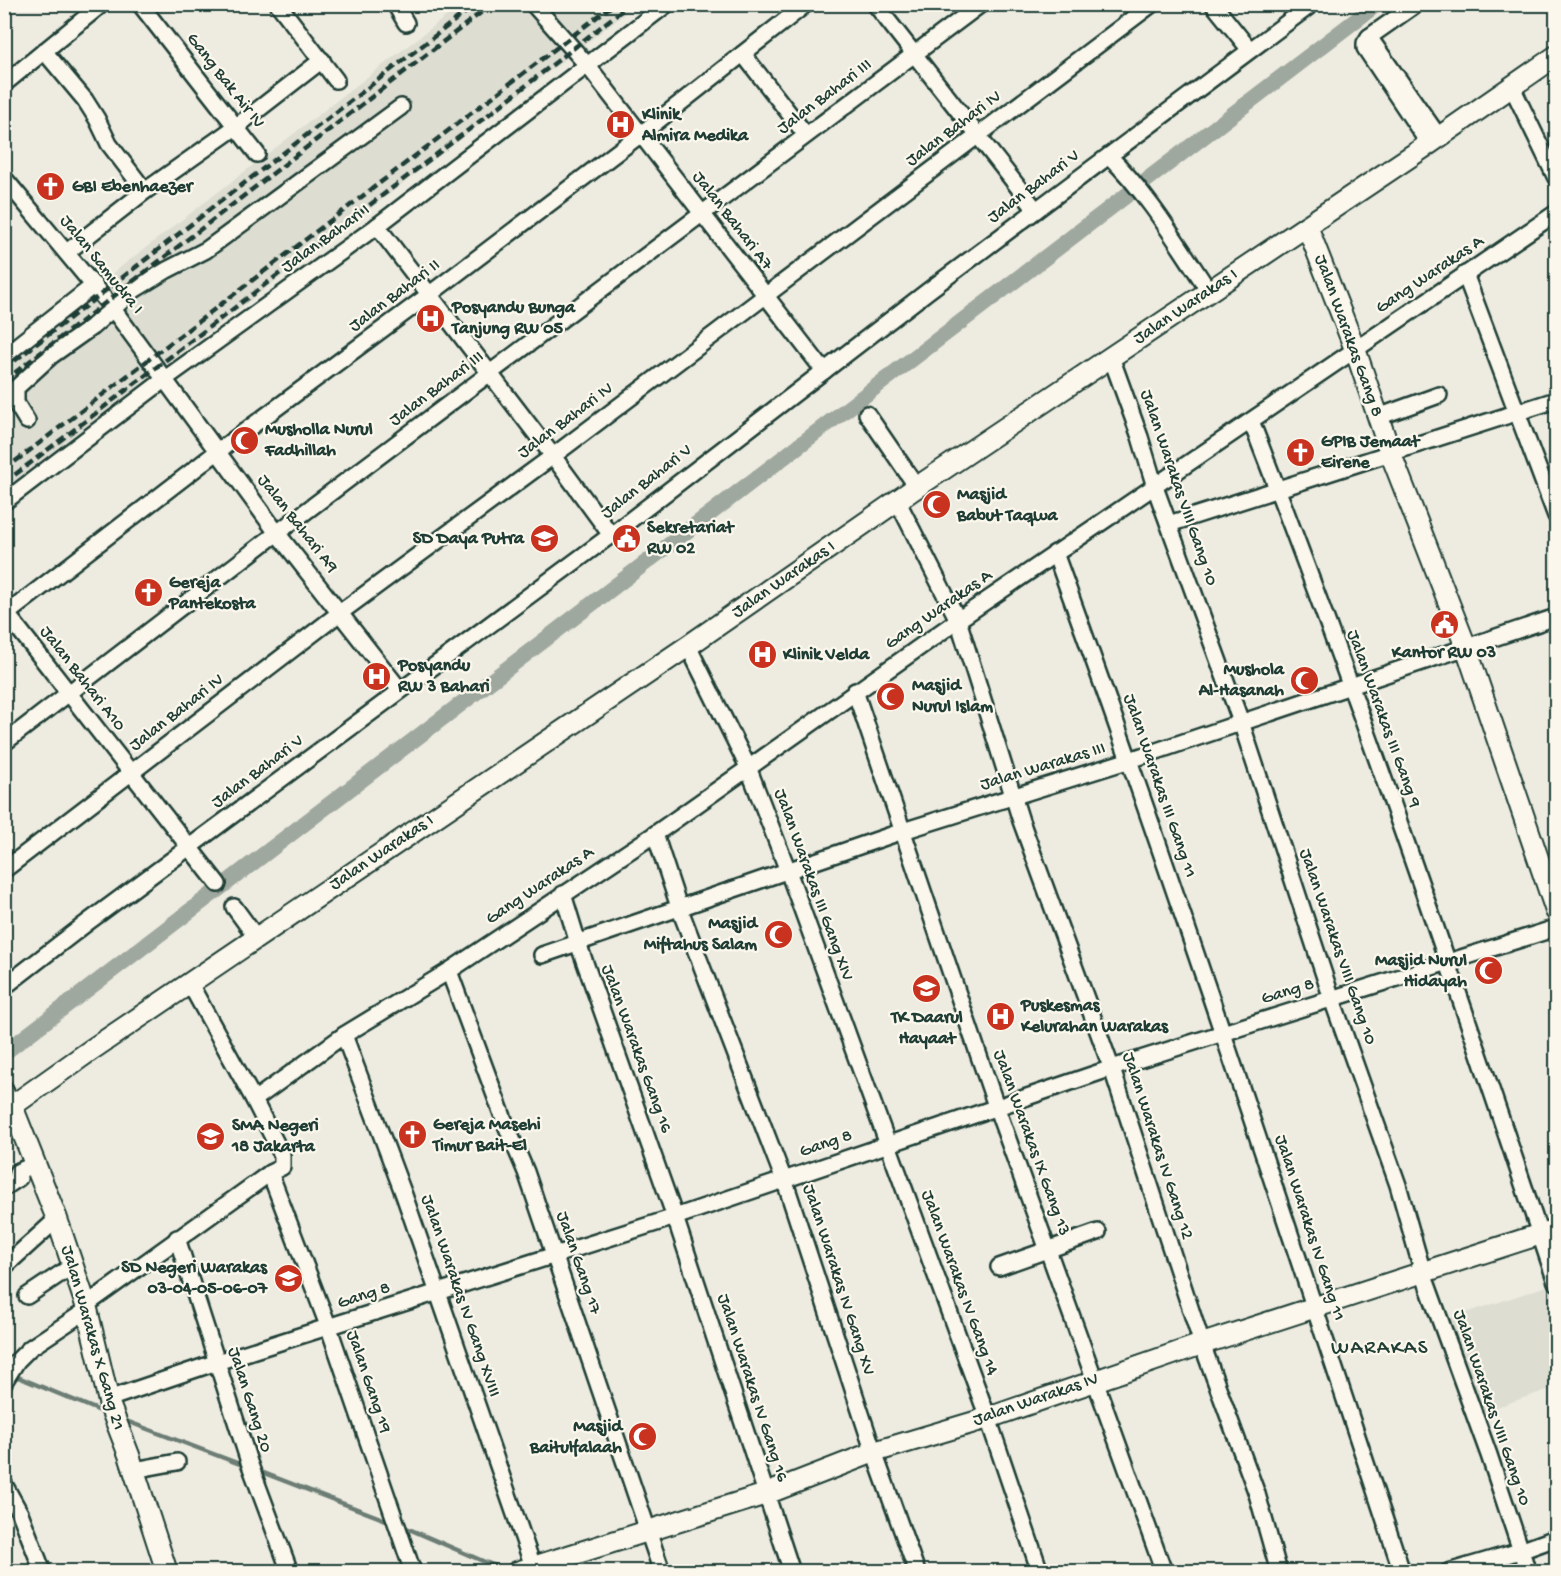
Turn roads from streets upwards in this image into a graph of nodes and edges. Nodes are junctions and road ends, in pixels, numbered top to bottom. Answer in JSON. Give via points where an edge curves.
{"nodes":[{"id":1,"x":102,"y":4,"type":"edge"},
{"id":2,"x":140,"y":4,"type":"edge"},
{"id":3,"x":278,"y":4,"type":"edge"},
{"id":4,"x":395,"y":4,"type":"edge"},
{"id":5,"x":533,"y":4,"type":"edge"},
{"id":6,"x":667,"y":4,"type":"edge"},
{"id":7,"x":806,"y":4,"type":"edge"},
{"id":8,"x":875,"y":4,"type":"edge"},
{"id":9,"x":981,"y":4,"type":"edge"},
{"id":10,"x":1152,"y":4,"type":"edge"},
{"id":11,"x":1212,"y":4,"type":"edge"},
{"id":12,"x":1312,"y":4,"type":"edge"},
{"id":13,"x":1416,"y":4,"type":"edge"},
{"id":14,"x":406,"y":23,"type":"dead end"},
{"id":15,"x":1250,"y":50,"type":"junction"},
{"id":16,"x":45,"y":51,"type":"junction"},
{"id":17,"x":743,"y":54,"type":"junction"},
{"id":18,"x":914,"y":55,"type":"junction"},
{"id":19,"x":1557,"y":56,"type":"edge"},
{"id":20,"x":322,"y":60,"type":"junction"},
{"id":21,"x":588,"y":66,"type":"junction"},
{"id":22,"x":336,"y":80,"type":"dead end"},
{"id":23,"x":4,"y":84,"type":"edge"},
{"id":24,"x":1512,"y":87,"type":"junction"},
{"id":25,"x":401,"y":107,"type":"dead end"},
{"id":26,"x":237,"y":126,"type":"junction"},
{"id":27,"x":641,"y":134,"type":"junction"},
{"id":28,"x":806,"y":135,"type":"junction"},
{"id":29,"x":978,"y":135,"type":"junction"},
{"id":30,"x":1434,"y":140,"type":"junction"},
{"id":31,"x":257,"y":154,"type":"dead end"},
{"id":32,"x":1109,"y":156,"type":"junction"},
{"id":33,"x":4,"y":178,"type":"edge"},
{"id":34,"x":1557,"y":178,"type":"edge"},
{"id":35,"x":145,"y":191,"type":"junction"},
{"id":36,"x":1036,"y":210,"type":"junction"},
{"id":37,"x":702,"y":213,"type":"junction"},
{"id":38,"x":1557,"y":213,"type":"edge"},
{"id":39,"x":377,"y":226,"type":"junction"},
{"id":40,"x":1307,"y":226,"type":"junction"},
{"id":41,"x":67,"y":252,"type":"junction"},
{"id":42,"x":1465,"y":274,"type":"junction"},
{"id":43,"x":94,"y":285,"type":"junction"},
{"id":44,"x":1209,"y":291,"type":"junction"},
{"id":45,"x":430,"y":294,"type":"junction"},
{"id":46,"x":765,"y":296,"type":"junction"},
{"id":47,"x":113,"y":309,"type":"junction"},
{"id":48,"x":1354,"y":349,"type":"junction"},
{"id":49,"x":5,"y":355,"type":"edge"},
{"id":50,"x":1111,"y":357,"type":"junction"},
{"id":51,"x":824,"y":371,"type":"junction"},
{"id":52,"x":490,"y":374,"type":"junction"},
{"id":53,"x":165,"y":380,"type":"junction"},
{"id":54,"x":1439,"y":395,"type":"dead end"},
{"id":55,"x":1557,"y":400,"type":"edge"},
{"id":56,"x":1516,"y":413,"type":"junction"},
{"id":57,"x":867,"y":414,"type":"dead end"},
{"id":58,"x":1378,"y":417,"type":"junction"},
{"id":59,"x":27,"y":421,"type":"dead end"},
{"id":60,"x":1251,"y":421,"type":"junction"},
{"id":61,"x":217,"y":452,"type":"junction"},
{"id":62,"x":1390,"y":452,"type":"junction"},
{"id":63,"x":553,"y":456,"type":"junction"},
{"id":64,"x":917,"y":487,"type":"junction"},
{"id":65,"x":1155,"y":487,"type":"junction"},
{"id":66,"x":1278,"y":488,"type":"junction"},
{"id":67,"x":898,"y":501,"type":"junction"},
{"id":68,"x":4,"y":502,"type":"edge"},
{"id":69,"x":1557,"y":516,"type":"edge"},
{"id":70,"x":1169,"y":524,"type":"junction"},
{"id":71,"x":278,"y":533,"type":"junction"},
{"id":72,"x":611,"y":535,"type":"junction"},
{"id":73,"x":1055,"y":553,"type":"junction"},
{"id":74,"x":341,"y":612,"type":"junction"},
{"id":75,"x":6,"y":614,"type":"edge"},
{"id":76,"x":1557,"y":617,"type":"edge"},
{"id":77,"x":958,"y":620,"type":"junction"},
{"id":78,"x":688,"y":646,"type":"junction"},
{"id":79,"x":1466,"y":647,"type":"junction"},
{"id":80,"x":1350,"y":686,"type":"junction"},
{"id":81,"x":400,"y":690,"type":"junction"},
{"id":82,"x":855,"y":691,"type":"junction"},
{"id":83,"x":69,"y":694,"type":"junction"},
{"id":84,"x":1241,"y":722,"type":"junction"},
{"id":85,"x":4,"y":744,"type":"edge"},
{"id":86,"x":1130,"y":760,"type":"junction"},
{"id":87,"x":748,"y":767,"type":"junction"},
{"id":88,"x":131,"y":774,"type":"junction"},
{"id":89,"x":1013,"y":797,"type":"junction"},
{"id":90,"x":903,"y":831,"type":"junction"},
{"id":91,"x":655,"y":834,"type":"junction"},
{"id":92,"x":189,"y":848,"type":"junction"},
{"id":93,"x":4,"y":870,"type":"edge"},
{"id":94,"x":788,"y":871,"type":"junction"},
{"id":95,"x":218,"y":884,"type":"dead end"},
{"id":96,"x":563,"y":894,"type":"junction"},
{"id":97,"x":234,"y":907,"type":"dead end"},
{"id":98,"x":679,"y":907,"type":"junction"},
{"id":99,"x":1557,"y":910,"type":"edge"},
{"id":100,"x":1557,"y":928,"type":"edge"},
{"id":101,"x":256,"y":937,"type":"junction"},
{"id":102,"x":578,"y":943,"type":"junction"},
{"id":103,"x":542,"y":955,"type":"dead end"},
{"id":104,"x":1450,"y":963,"type":"junction"},
{"id":105,"x":449,"y":971,"type":"junction"},
{"id":106,"x":189,"y":984,"type":"junction"},
{"id":107,"x":4,"y":987,"type":"edge"},
{"id":108,"x":1332,"y":999,"type":"junction"},
{"id":109,"x":1224,"y":1032,"type":"junction"},
{"id":110,"x":344,"y":1035,"type":"junction"},
{"id":111,"x":1112,"y":1068,"type":"junction"},
{"id":112,"x":7,"y":1098,"type":"edge"},
{"id":113,"x":254,"y":1100,"type":"junction"},
{"id":114,"x":996,"y":1106,"type":"junction"},
{"id":115,"x":887,"y":1144,"type":"junction"},
{"id":116,"x":35,"y":1164,"type":"junction"},
{"id":117,"x":270,"y":1173,"type":"junction"},
{"id":118,"x":783,"y":1179,"type":"junction"},
{"id":119,"x":4,"y":1188,"type":"edge"},
{"id":120,"x":675,"y":1217,"type":"junction"},
{"id":121,"x":57,"y":1219,"type":"junction"},
{"id":122,"x":1098,"y":1232,"type":"dead end"},
{"id":123,"x":1548,"y":1232,"type":"edge"},
{"id":124,"x":177,"y":1238,"type":"junction"},
{"id":125,"x":1048,"y":1249,"type":"junction"},
{"id":126,"x":554,"y":1255,"type":"junction"},
{"id":127,"x":72,"y":1266,"type":"junction"},
{"id":128,"x":999,"y":1266,"type":"dead end"},
{"id":129,"x":4,"y":1267,"type":"edge"},
{"id":130,"x":1423,"y":1273,"type":"junction"},
{"id":131,"x":1557,"y":1282,"type":"edge"},
{"id":132,"x":438,"y":1292,"type":"junction"},
{"id":133,"x":27,"y":1296,"type":"dead end"},
{"id":134,"x":86,"y":1307,"type":"junction"},
{"id":135,"x":1315,"y":1307,"type":"junction"},
{"id":136,"x":329,"y":1328,"type":"junction"},
{"id":137,"x":1202,"y":1344,"type":"junction"},
{"id":138,"x":217,"y":1362,"type":"junction"},
{"id":139,"x":1095,"y":1380,"type":"junction"},
{"id":140,"x":4,"y":1382,"type":"edge"},
{"id":141,"x":110,"y":1406,"type":"junction"},
{"id":142,"x":988,"y":1418,"type":"junction"},
{"id":143,"x":874,"y":1452,"type":"junction"},
{"id":144,"x":177,"y":1462,"type":"dead end"},
{"id":145,"x":134,"y":1470,"type":"junction"},
{"id":146,"x":4,"y":1484,"type":"edge"},
{"id":147,"x":766,"y":1494,"type":"junction"},
{"id":148,"x":650,"y":1531,"type":"junction"},
{"id":149,"x":1557,"y":1538,"type":"edge"},
{"id":150,"x":1520,"y":1551,"type":"junction"},
{"id":151,"x":527,"y":1569,"type":"edge"},
{"id":152,"x":43,"y":1572,"type":"edge"},
{"id":153,"x":167,"y":1572,"type":"edge"},
{"id":154,"x":290,"y":1572,"type":"edge"},
{"id":155,"x":413,"y":1572,"type":"edge"},
{"id":156,"x":662,"y":1572,"type":"edge"},
{"id":157,"x":792,"y":1572,"type":"edge"},
{"id":158,"x":917,"y":1572,"type":"edge"},
{"id":159,"x":1040,"y":1572,"type":"edge"},
{"id":160,"x":1164,"y":1572,"type":"edge"},
{"id":161,"x":1279,"y":1572,"type":"edge"},
{"id":162,"x":1402,"y":1572,"type":"edge"},
{"id":163,"x":1448,"y":1572,"type":"edge"},
{"id":164,"x":1528,"y":1572,"type":"edge"}],
"edges":[{"from":1,"to":16,"type":"street"},
{"from":2,"to":26,"type":"street","name":"Gang Bak Air IV"},
{"from":3,"to":20,"type":"street"},
{"from":4,"to":14,"type":"street"},
{"from":5,"to":21,"type":"street","name":"Jalan Bahari A7"},
{"from":6,"to":21,"type":"street","name":"Jalan Bahari I"},
{"from":7,"to":17,"type":"street","name":"Jalan Bahari II"},
{"from":8,"to":18,"type":"street"},
{"from":9,"to":18,"type":"street","name":"Jalan Bahari III"},
{"from":10,"to":29,"type":"street","name":"Jalan Bahari IV"},
{"from":11,"to":15,"type":"street"},
{"from":12,"to":15,"type":"street","name":"Jalan Bahari V"},
{"from":13,"to":30,"type":"street","via":[[1367,40],[1368,55]]},
{"from":15,"to":32,"type":"street","name":"Jalan Bahari V"},
{"from":16,"to":23,"type":"street"},
{"from":16,"to":35,"type":"street","via":[[85,100],[109,144]]},
{"from":17,"to":27,"type":"street","name":"Jalan Bahari II"},
{"from":17,"to":28,"type":"street"},
{"from":18,"to":28,"type":"street","name":"Jalan Bahari III"},
{"from":18,"to":29,"type":"street"},
{"from":19,"to":24,"type":"street","name":"Jalan Warakas I"},
{"from":20,"to":22,"type":"street"},
{"from":20,"to":26,"type":"street"},
{"from":21,"to":27,"type":"street","name":"Jalan Bahari A7"},
{"from":21,"to":39,"type":"street","name":"Jalan Bahari I"},
{"from":24,"to":30,"type":"street","name":"Jalan Warakas I"},
{"from":24,"to":34,"type":"street"},
{"from":25,"to":47,"type":"street","via":[[221,240],[135,290]]},
{"from":26,"to":31,"type":"street","name":"Gang Bak Air IV"},
{"from":26,"to":35,"type":"street"},
{"from":27,"to":37,"type":"street","name":"Jalan Bahari A7"},
{"from":27,"to":45,"type":"street","name":"Jalan Bahari II"},
{"from":28,"to":37,"type":"street","name":"Jalan Bahari III"},
{"from":29,"to":36,"type":"street"},
{"from":29,"to":46,"type":"street","name":"Jalan Bahari IV"},
{"from":30,"to":40,"type":"street","name":"Jalan Warakas I"},
{"from":32,"to":36,"type":"street","name":"Jalan Bahari V"},
{"from":32,"to":44,"type":"street","via":[[1143,195]]},
{"from":33,"to":41,"type":"street","name":"Jalan Samudra I"},
{"from":35,"to":41,"type":"street"},
{"from":36,"to":51,"type":"street","name":"Jalan Bahari V"},
{"from":37,"to":46,"type":"street","name":"Jalan Bahari A7"},
{"from":37,"to":52,"type":"street","name":"Jalan Bahari III"},
{"from":38,"to":42,"type":"street","name":"Gang Warakas A"},
{"from":39,"to":45,"type":"street"},
{"from":39,"to":53,"type":"street","name":"Jalan Bahari I"},
{"from":40,"to":44,"type":"street","name":"Jalan Warakas I"},
{"from":40,"to":48,"type":"street","name":"Jalan Warakas Gang 8"},
{"from":41,"to":43,"type":"street","name":"Jalan Samudra I"},
{"from":42,"to":48,"type":"street","name":"Gang Warakas A"},
{"from":42,"to":56,"type":"street"},
{"from":43,"to":47,"type":"street","name":"Jalan Samudra I"},
{"from":43,"to":49,"type":"street"},
{"from":44,"to":50,"type":"street","name":"Jalan Warakas I"},
{"from":45,"to":52,"type":"street"},
{"from":45,"to":61,"type":"street","name":"Jalan Bahari II"},
{"from":46,"to":51,"type":"street","name":"Jalan Bahari A7"},
{"from":46,"to":63,"type":"street","name":"Jalan Bahari IV"},
{"from":47,"to":53,"type":"street","name":"Jalan Samudra I"},
{"from":47,"to":59,"type":"street","via":[[16,388],[16,403]]},
{"from":48,"to":58,"type":"street","name":"Jalan Warakas Gang 8"},
{"from":48,"to":60,"type":"street","name":"Gang Warakas A"},
{"from":50,"to":64,"type":"street","name":"Jalan Warakas I"},
{"from":50,"to":65,"type":"street","name":"Jalan Warakas VIII Gang 10"},
{"from":51,"to":72,"type":"street","name":"Jalan Bahari V"},
{"from":52,"to":63,"type":"street"},
{"from":52,"to":71,"type":"street","name":"Jalan Bahari III"},
{"from":53,"to":61,"type":"street","name":"Jalan Bahari A9"},
{"from":53,"to":68,"type":"street","name":"Jalan Bahari I"},
{"from":54,"to":58,"type":"street"},
{"from":55,"to":56,"type":"street"},
{"from":56,"to":62,"type":"street"},
{"from":56,"to":69,"type":"street"},
{"from":57,"to":64,"type":"street"},
{"from":58,"to":62,"type":"street","name":"Jalan Warakas Gang 8"},
{"from":60,"to":65,"type":"street","name":"Gang Warakas A"},
{"from":60,"to":66,"type":"street","name":"Jalan Warakas III Gang 9"},
{"from":61,"to":71,"type":"street","name":"Jalan Bahari A9"},
{"from":61,"to":75,"type":"street","name":"Jalan Bahari II"},
{"from":62,"to":66,"type":"street"},
{"from":62,"to":79,"type":"street","name":"Jalan Warakas Gang 8"},
{"from":63,"to":72,"type":"street"},
{"from":63,"to":74,"type":"street","name":"Jalan Bahari IV"},
{"from":64,"to":67,"type":"street","name":"Jalan Warakas I"},
{"from":65,"to":70,"type":"street","name":"Jalan Warakas VIII Gang 10"},
{"from":65,"to":73,"type":"street","name":"Gang Warakas A"},
{"from":66,"to":70,"type":"street"},
{"from":66,"to":80,"type":"street","name":"Jalan Warakas III Gang 9"},
{"from":67,"to":77,"type":"street","name":"Jalan Warakas IV Gang 12"},
{"from":67,"to":78,"type":"street","name":"Jalan Warakas I"},
{"from":70,"to":84,"type":"street","name":"Jalan Warakas VIII Gang 10"},
{"from":71,"to":74,"type":"street","name":"Jalan Bahari A9"},
{"from":71,"to":83,"type":"street","name":"Jalan Bahari III"},
{"from":72,"to":81,"type":"street","name":"Jalan Bahari V"},
{"from":73,"to":77,"type":"street","name":"Gang Warakas A"},
{"from":73,"to":86,"type":"street","name":"Jalan Warakas III Gang 11"},
{"from":74,"to":81,"type":"street","name":"Jalan Bahari A9"},
{"from":74,"to":88,"type":"street","name":"Jalan Bahari IV"},
{"from":75,"to":83,"type":"street","name":"Jalan Bahari A10"},
{"from":76,"to":79,"type":"street","name":"Jalan Warakas III"},
{"from":77,"to":82,"type":"street","name":"Gang Warakas A"},
{"from":77,"to":89,"type":"street","name":"Jalan Warakas IV Gang 12"},
{"from":78,"to":87,"type":"street","name":"Jalan Warakas III Gang XIV"},
{"from":78,"to":101,"type":"street","name":"Jalan Warakas I"},
{"from":79,"to":80,"type":"street","name":"Jalan Warakas III"},
{"from":79,"to":99,"type":"street","name":"Jalan Warakas Gang 8"},
{"from":80,"to":84,"type":"street","name":"Jalan Warakas III"},
{"from":80,"to":104,"type":"street","name":"Jalan Warakas III Gang 9"},
{"from":81,"to":92,"type":"street","name":"Jalan Bahari V"},
{"from":82,"to":87,"type":"street","name":"Gang Warakas A"},
{"from":82,"to":90,"type":"street","name":"Jalan Warakas IX Gang 13"},
{"from":83,"to":85,"type":"street","name":"Jalan Bahari III"},
{"from":83,"to":88,"type":"street","name":"Jalan Bahari A10"},
{"from":84,"to":86,"type":"street","name":"Jalan Warakas III"},
{"from":84,"to":108,"type":"street","name":"Jalan Warakas VIII Gang 10"},
{"from":86,"to":89,"type":"street","name":"Jalan Warakas III"},
{"from":86,"to":109,"type":"street","name":"Jalan Warakas III Gang 11"},
{"from":87,"to":91,"type":"street","name":"Gang Warakas A"},
{"from":87,"to":94,"type":"street","name":"Jalan Warakas III Gang XIV"},
{"from":88,"to":92,"type":"street","name":"Jalan Bahari A10"},
{"from":88,"to":93,"type":"street","name":"Jalan Bahari IV"},
{"from":89,"to":90,"type":"street","name":"Jalan Warakas III"},
{"from":89,"to":111,"type":"street","name":"Jalan Warakas IV Gang 12"},
{"from":90,"to":94,"type":"street","name":"Jalan Warakas III"},
{"from":90,"to":114,"type":"street","name":"Jalan Warakas IX Gang 13"},
{"from":91,"to":96,"type":"street","name":"Gang Warakas A"},
{"from":91,"to":98,"type":"street","name":"Jalan Warakas IV Gang XV"},
{"from":92,"to":95,"type":"street","name":"Jalan Bahari A10"},
{"from":92,"to":107,"type":"street","name":"Jalan Bahari V"},
{"from":94,"to":98,"type":"street","name":"Jalan Warakas III"},
{"from":94,"to":115,"type":"street","name":"Jalan Warakas III Gang XIV"},
{"from":96,"to":102,"type":"street","name":"Jalan Warakas Gang 16"},
{"from":96,"to":105,"type":"street","name":"Gang Warakas A"},
{"from":97,"to":101,"type":"street"},
{"from":98,"to":102,"type":"street","name":"Jalan Warakas III"},
{"from":98,"to":118,"type":"street","name":"Jalan Warakas IV Gang XV"},
{"from":100,"to":104,"type":"street","name":"Gang 8"},
{"from":101,"to":106,"type":"street","name":"Jalan Warakas I"},
{"from":102,"to":103,"type":"street","name":"Jalan Warakas III"},
{"from":102,"to":120,"type":"street","name":"Jalan Warakas Gang 16"},
{"from":104,"to":108,"type":"street","name":"Gang 8"},
{"from":104,"to":123,"type":"street","name":"Jalan Warakas III Gang 9"},
{"from":105,"to":110,"type":"street","name":"Gang Warakas A"},
{"from":105,"to":126,"type":"street","name":"Jalan Gang 17"},
{"from":106,"to":112,"type":"street","name":"Jalan Warakas I","via":[[91,1050]]},
{"from":106,"to":113,"type":"street"},
{"from":108,"to":109,"type":"street","name":"Gang 8"},
{"from":108,"to":130,"type":"street","name":"Jalan Warakas VIII Gang 10","via":[[1398,1185]]},
{"from":109,"to":111,"type":"street","name":"Gang 8"},
{"from":109,"to":135,"type":"street","name":"Jalan Warakas IV Gang 11"},
{"from":110,"to":113,"type":"street","name":"Gang Warakas A"},
{"from":110,"to":132,"type":"street","name":"Jalan Warakas IV Gang XVIII"},
{"from":111,"to":114,"type":"street","name":"Gang 8"},
{"from":111,"to":137,"type":"street","name":"Jalan Warakas IV Gang 12"},
{"from":112,"to":116,"type":"street","name":"Jalan Warakas X Gang 21"},
{"from":113,"to":117,"type":"street","via":[[282,1155],[282,1167]]},
{"from":114,"to":115,"type":"street","name":"Gang 8"},
{"from":114,"to":125,"type":"street","name":"Jalan Warakas IX Gang 13"},
{"from":115,"to":118,"type":"street","name":"Gang 8"},
{"from":115,"to":142,"type":"street","name":"Jalan Warakas IV Gang 14"},
{"from":116,"to":119,"type":"street","via":[[17,1173],[18,1178]]},
{"from":116,"to":121,"type":"street","name":"Jalan Warakas X Gang 21"},
{"from":117,"to":124,"type":"street"},
{"from":117,"to":136,"type":"street","name":"Jalan Gang 19"},
{"from":118,"to":120,"type":"street","name":"Gang 8"},
{"from":118,"to":143,"type":"street","name":"Jalan Warakas IV Gang XV"},
{"from":120,"to":126,"type":"street","name":"Gang 8"},
{"from":120,"to":147,"type":"street","name":"Jalan Warakas IV Gang 16"},
{"from":121,"to":127,"type":"street","name":"Jalan Warakas X Gang 21"},
{"from":121,"to":129,"type":"street"},
{"from":122,"to":125,"type":"street"},
{"from":123,"to":130,"type":"street","name":"Jalan Warakas IV"},
{"from":123,"to":131,"type":"street","name":"Jalan Warakas III Gang 9"},
{"from":124,"to":134,"type":"street"},
{"from":124,"to":138,"type":"street","name":"Jalan Gang 20"},
{"from":125,"to":128,"type":"street"},
{"from":125,"to":139,"type":"street","name":"Jalan Warakas IX Gang 13"},
{"from":126,"to":132,"type":"street","name":"Gang 8"},
{"from":126,"to":148,"type":"street","name":"Jalan Gang 17"},
{"from":127,"to":133,"type":"street"},
{"from":127,"to":134,"type":"street","name":"Jalan Warakas X Gang 21"},
{"from":130,"to":135,"type":"street","name":"Jalan Warakas IV"},
{"from":130,"to":150,"type":"street","name":"Jalan Warakas VIII Gang 10"},
{"from":132,"to":136,"type":"street","name":"Gang 8"},
{"from":132,"to":151,"type":"street","name":"Jalan Warakas IV Gang XVIII"},
{"from":134,"to":140,"type":"street","via":[[30,1348]]},
{"from":134,"to":141,"type":"street","name":"Jalan Warakas X Gang 21"},
{"from":135,"to":137,"type":"street","name":"Jalan Warakas IV"},
{"from":135,"to":162,"type":"street","name":"Jalan Warakas IV Gang 11"},
{"from":136,"to":138,"type":"street","name":"Gang 8"},
{"from":136,"to":155,"type":"street","name":"Jalan Gang 19"},
{"from":137,"to":139,"type":"street","name":"Jalan Warakas IV"},
{"from":137,"to":161,"type":"street","name":"Jalan Warakas IV Gang 12","via":[[1257,1494]]},
{"from":138,"to":141,"type":"street","name":"Gang 8"},
{"from":138,"to":154,"type":"street","name":"Jalan Gang 20"},
{"from":139,"to":142,"type":"street","name":"Jalan Warakas IV"},
{"from":139,"to":160,"type":"street","name":"Jalan Warakas IX Gang 13"},
{"from":141,"to":145,"type":"street","name":"Jalan Warakas X Gang 21"},
{"from":142,"to":143,"type":"street","name":"Jalan Warakas IV"},
{"from":142,"to":159,"type":"street","name":"Jalan Warakas IV Gang 14"},
{"from":143,"to":147,"type":"street","name":"Jalan Warakas IV"},
{"from":143,"to":158,"type":"street","name":"Jalan Warakas IV Gang XV"},
{"from":144,"to":145,"type":"street"},
{"from":145,"to":153,"type":"street","name":"Jalan Warakas X Gang 21"},
{"from":146,"to":152,"type":"street"},
{"from":147,"to":148,"type":"street","name":"Jalan Warakas IV"},
{"from":147,"to":157,"type":"street","name":"Jalan Warakas IV Gang 16"},
{"from":148,"to":151,"type":"street","name":"Jalan Warakas IV"},
{"from":148,"to":156,"type":"street","name":"Jalan Gang 17"},
{"from":149,"to":150,"type":"street"},
{"from":150,"to":163,"type":"street"},
{"from":150,"to":164,"type":"street","name":"Jalan Warakas VIII Gang 10"}]}
